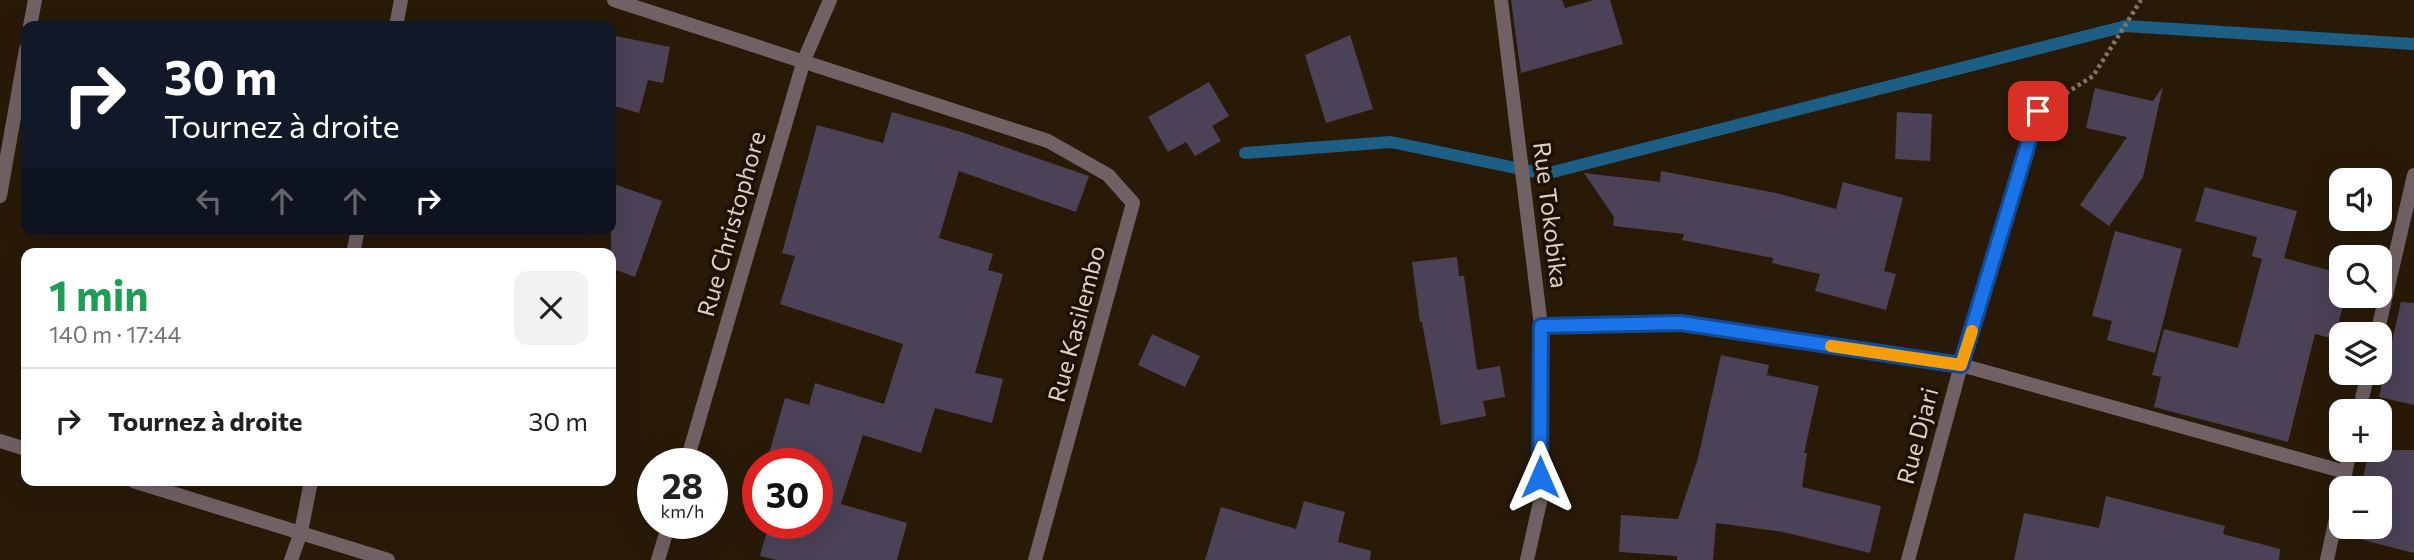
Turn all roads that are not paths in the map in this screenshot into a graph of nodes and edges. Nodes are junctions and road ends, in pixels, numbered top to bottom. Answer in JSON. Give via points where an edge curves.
{"nodes":[{"id":1,"x":35,"y":0,"type":"edge"},
{"id":2,"x":401,"y":0,"type":"edge"},
{"id":3,"x":614,"y":0,"type":"edge"},
{"id":4,"x":830,"y":0,"type":"edge"},
{"id":5,"x":1501,"y":0,"type":"edge"},
{"id":6,"x":31,"y":21,"type":"edge"},
{"id":7,"x":397,"y":21,"type":"edge"},
{"id":8,"x":804,"y":61,"type":"junction"},
{"id":9,"x":21,"y":77,"type":"edge"},
{"id":10,"x":2038,"y":111,"type":"road end"},
{"id":11,"x":2414,"y":175,"type":"edge"},
{"id":12,"x":0,"y":196,"type":"edge"},
{"id":13,"x":2380,"y":322,"type":"edge"},
{"id":14,"x":1541,"y":326,"type":"junction"},
{"id":15,"x":1961,"y":365,"type":"junction"},
{"id":16,"x":0,"y":441,"type":"edge"},
{"id":17,"x":21,"y":447,"type":"edge"},
{"id":18,"x":691,"y":448,"type":"edge"},
{"id":19,"x":2347,"y":462,"type":"edge"},
{"id":20,"x":2345,"y":472,"type":"junction"},
{"id":21,"x":2344,"y":476,"type":"edge"},
{"id":22,"x":149,"y":486,"type":"edge"},
{"id":23,"x":309,"y":486,"type":"edge"},
{"id":24,"x":301,"y":532,"type":"junction"},
{"id":25,"x":664,"y":539,"type":"edge"},
{"id":26,"x":2331,"y":539,"type":"edge"},
{"id":27,"x":291,"y":560,"type":"edge"},
{"id":28,"x":388,"y":560,"type":"edge"},
{"id":29,"x":658,"y":560,"type":"edge"},
{"id":30,"x":1035,"y":560,"type":"edge"},
{"id":31,"x":1527,"y":560,"type":"edge"},
{"id":32,"x":1908,"y":560,"type":"edge"},
{"id":33,"x":2327,"y":560,"type":"edge"}],
"edges":[{"from":1,"to":6,"type":"street"},
{"from":2,"to":7,"type":"street"},
{"from":3,"to":8,"type":"street"},
{"from":4,"to":8,"type":"street","name":"Rue Christophore"},
{"from":5,"to":14,"type":"street","name":"Rue Tokobika"},
{"from":8,"to":18,"type":"street","name":"Rue Christophore"},
{"from":8,"to":30,"type":"street","name":"Rue Kasilembo","via":[[1048,141],[1108,175],[1133,203]]},
{"from":9,"to":12,"type":"street"},
{"from":10,"to":15,"type":"street","name":"Rue Djari"},
{"from":11,"to":13,"type":"street"},
{"from":14,"to":15,"type":"street","via":[[1681,323]]},
{"from":14,"to":31,"type":"street","name":"Rue Tokobika","via":[[1540,502]]},
{"from":15,"to":20,"type":"street"},
{"from":15,"to":32,"type":"street","name":"Rue Djari"},
{"from":16,"to":17,"type":"street"},
{"from":19,"to":20,"type":"street"},
{"from":20,"to":21,"type":"street"},
{"from":22,"to":24,"type":"street"},
{"from":23,"to":24,"type":"street"},
{"from":24,"to":27,"type":"street"},
{"from":24,"to":28,"type":"street"},
{"from":25,"to":29,"type":"street"},
{"from":26,"to":33,"type":"street"}]}
